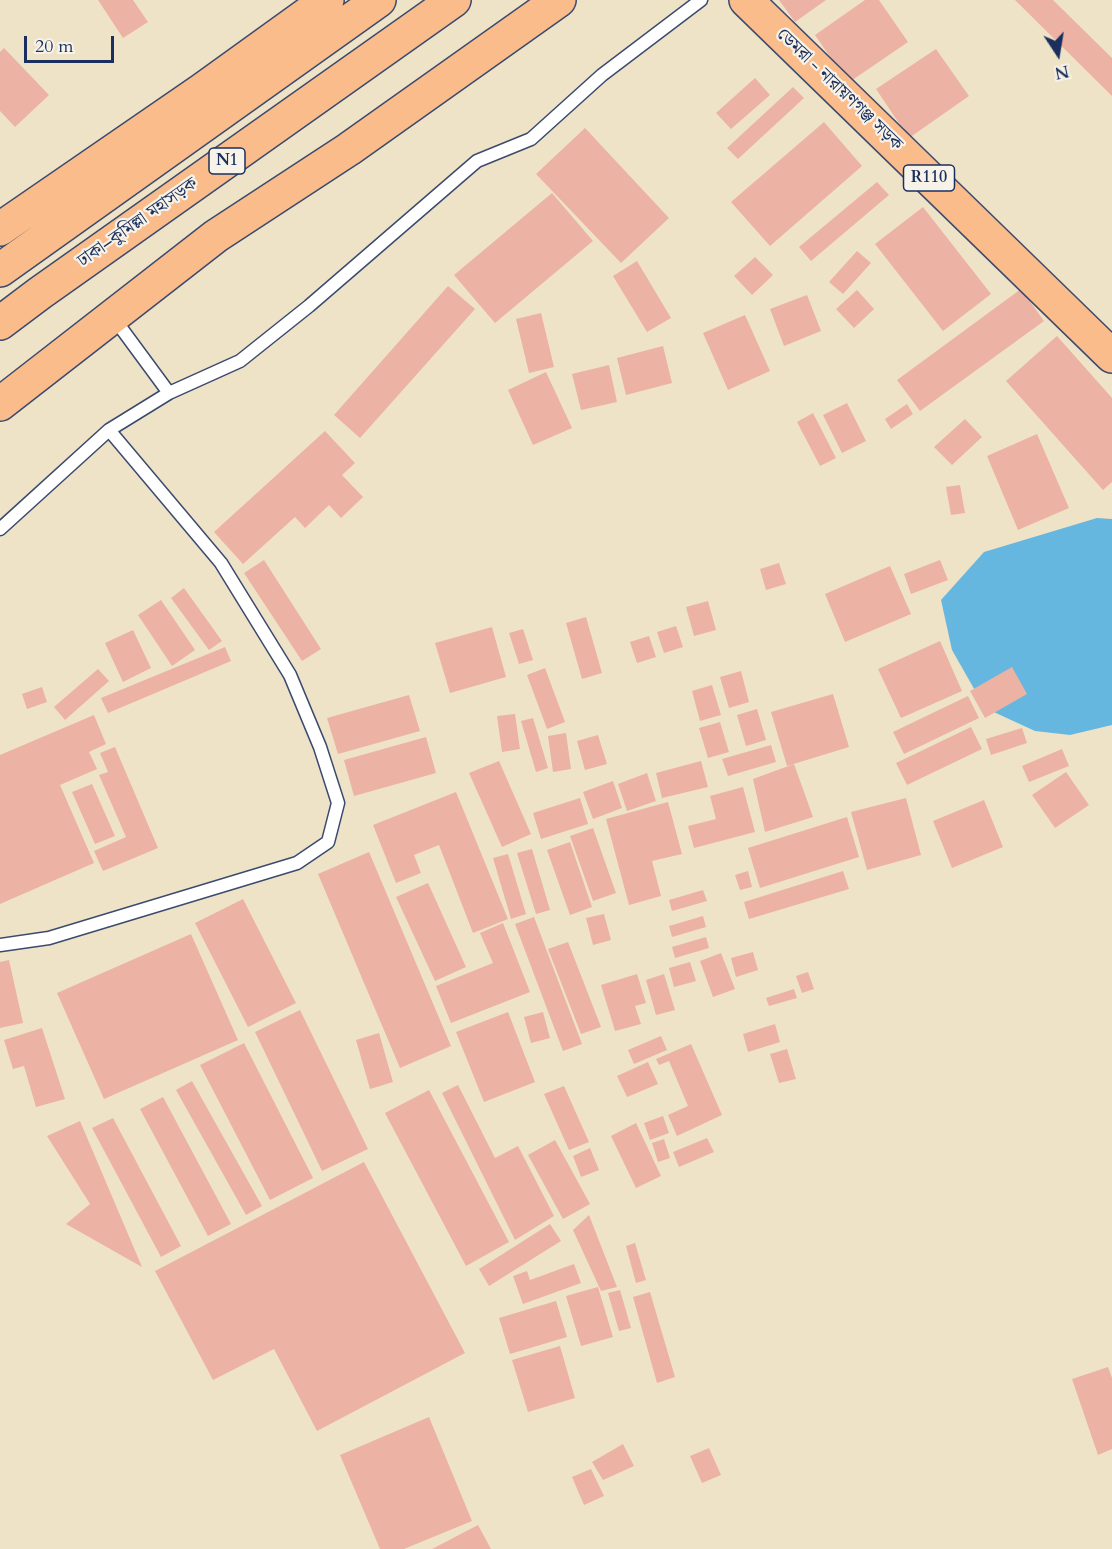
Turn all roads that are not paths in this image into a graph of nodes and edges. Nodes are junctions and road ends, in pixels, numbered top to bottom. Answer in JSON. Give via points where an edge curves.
{"nodes":[{"id":1,"x":327,"y":0,"type":"edge"},
{"id":2,"x":379,"y":0,"type":"edge"},
{"id":3,"x":454,"y":0,"type":"edge"},
{"id":4,"x":559,"y":0,"type":"edge"},
{"id":5,"x":701,"y":0,"type":"edge"},
{"id":6,"x":746,"y":0,"type":"edge"},
{"id":7,"x":0,"y":229,"type":"edge"},
{"id":8,"x":0,"y":270,"type":"edge"},
{"id":9,"x":112,"y":317,"type":"junction"},
{"id":10,"x":0,"y":322,"type":"edge"},
{"id":11,"x":1112,"y":356,"type":"edge"},
{"id":12,"x":169,"y":393,"type":"junction"},
{"id":13,"x":0,"y":404,"type":"edge"},
{"id":14,"x":109,"y":430,"type":"junction"},
{"id":15,"x":0,"y":529,"type":"edge"},
{"id":16,"x":0,"y":945,"type":"edge"}],
"edges":[{"from":1,"to":7,"type":"main road"},
{"from":2,"to":8,"type":"main road","number":"N1"},
{"from":3,"to":10,"type":"main road","name":"ঢাকা–কুমিল্লা মহাসড়ক","number":"N1"},
{"from":4,"to":9,"type":"main road","via":[[350,149],[216,236]]},
{"from":5,"to":12,"type":"lane","via":[[603,75],[531,139],[477,161],[240,361]]},
{"from":6,"to":11,"type":"main road","name":"ডেমরা - নারায়ণগঞ্জ সড়ক","number":"R110"},
{"from":9,"to":12,"type":"lane"},
{"from":9,"to":13,"type":"main road"},
{"from":12,"to":14,"type":"lane"},
{"from":14,"to":15,"type":"lane"},
{"from":14,"to":16,"type":"lane","via":[[221,563],[290,675],[338,803],[328,842],[297,863],[49,938]]}]}
